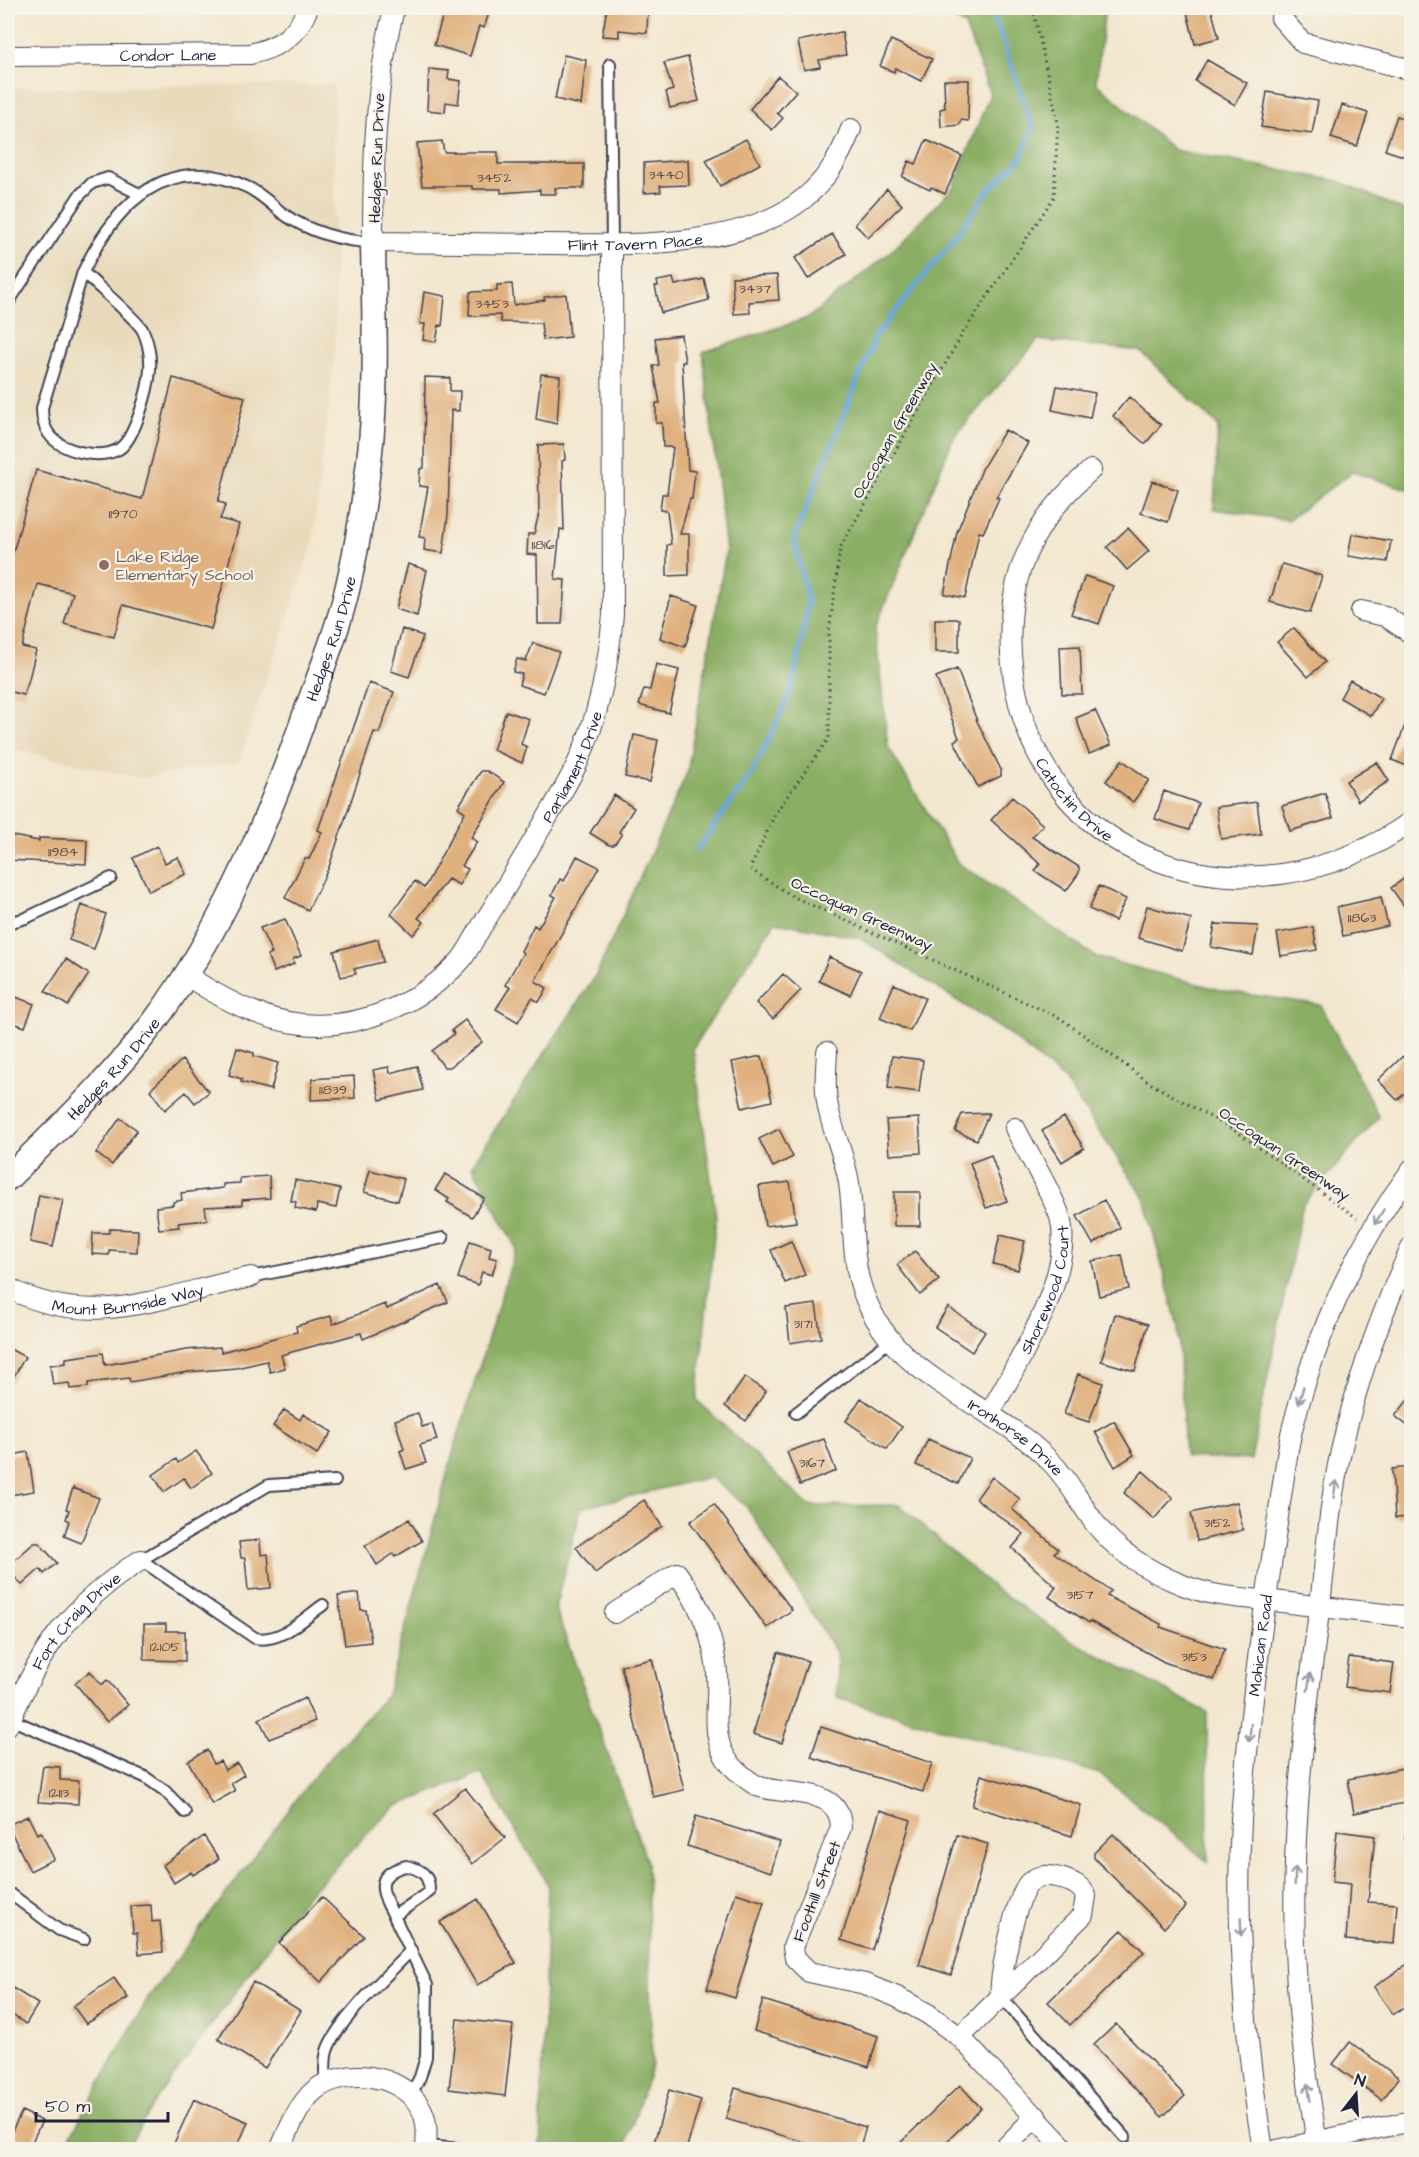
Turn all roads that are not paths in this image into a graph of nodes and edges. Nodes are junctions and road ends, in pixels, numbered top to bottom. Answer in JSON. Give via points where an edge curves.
{"nodes":[{"id":1,"x":308,"y":8,"type":"edge"},
{"id":2,"x":394,"y":8,"type":"edge"},
{"id":3,"x":1281,"y":18,"type":"dead end"},
{"id":4,"x":8,"y":56,"type":"edge"},
{"id":5,"x":610,"y":63,"type":"dead end"},
{"id":6,"x":1412,"y":70,"type":"edge"},
{"id":7,"x":851,"y":129,"type":"dead end"},
{"id":8,"x":141,"y":195,"type":"junction"},
{"id":9,"x":373,"y":242,"type":"junction"},
{"id":10,"x":612,"y":246,"type":"junction"},
{"id":11,"x":83,"y":272,"type":"junction"},
{"id":12,"x":8,"y":303,"type":"edge"},
{"id":13,"x":1090,"y":470,"type":"dead end"},
{"id":14,"x":1361,"y":611,"type":"dead end"},
{"id":15,"x":1412,"y":634,"type":"edge"},
{"id":16,"x":1412,"y":821,"type":"edge"},
{"id":17,"x":111,"y":878,"type":"dead end"},
{"id":18,"x":8,"y":923,"type":"edge"},
{"id":19,"x":186,"y":975,"type":"junction"},
{"id":20,"x":827,"y":1052,"type":"dead end"},
{"id":21,"x":1015,"y":1128,"type":"dead end"},
{"id":22,"x":1412,"y":1168,"type":"edge"},
{"id":23,"x":8,"y":1178,"type":"edge"},
{"id":24,"x":443,"y":1238,"type":"dead end"},
{"id":25,"x":1412,"y":1246,"type":"edge"},
{"id":26,"x":251,"y":1278,"type":"joint"},
{"id":27,"x":8,"y":1288,"type":"edge"},
{"id":28,"x":890,"y":1341,"type":"junction"},
{"id":29,"x":796,"y":1413,"type":"dead end"},
{"id":30,"x":989,"y":1414,"type":"junction"},
{"id":31,"x":335,"y":1480,"type":"dead end"},
{"id":32,"x":141,"y":1560,"type":"junction"},
{"id":33,"x":1265,"y":1600,"type":"junction"},
{"id":34,"x":323,"y":1605,"type":"dead end"},
{"id":35,"x":1320,"y":1607,"type":"junction"},
{"id":36,"x":615,"y":1613,"type":"dead end"},
{"id":37,"x":1412,"y":1617,"type":"edge"},
{"id":38,"x":8,"y":1721,"type":"edge"},
{"id":39,"x":185,"y":1812,"type":"dead end"},
{"id":40,"x":8,"y":1892,"type":"edge"},
{"id":41,"x":394,"y":1916,"type":"junction"},
{"id":42,"x":84,"y":1939,"type":"dead end"},
{"id":43,"x":411,"y":1950,"type":"junction"},
{"id":44,"x":1001,"y":1997,"type":"junction"},
{"id":45,"x":960,"y":2037,"type":"junction"},
{"id":46,"x":326,"y":2084,"type":"junction"},
{"id":47,"x":411,"y":2095,"type":"junction"},
{"id":48,"x":1036,"y":2116,"type":"junction"},
{"id":49,"x":1412,"y":2121,"type":"edge"},
{"id":50,"x":1125,"y":2137,"type":"dead end"},
{"id":51,"x":1317,"y":2146,"type":"edge"},
{"id":52,"x":426,"y":2147,"type":"edge"},
{"id":53,"x":1007,"y":2148,"type":"edge"},
{"id":54,"x":280,"y":2150,"type":"edge"},
{"id":55,"x":473,"y":2150,"type":"edge"},
{"id":56,"x":1066,"y":2150,"type":"edge"},
{"id":57,"x":1263,"y":2150,"type":"edge"},
{"id":58,"x":1277,"y":2150,"type":"edge"}],
"edges":[{"from":1,"to":4,"type":"street","name":"Condor Lane","via":[[301,24],[287,39],[270,50],[250,54]]},
{"from":2,"to":9,"type":"street","name":"Hedges Run Drive","via":[[378,94],[373,148]]},
{"from":3,"to":6,"type":"street","via":[[1303,42]]},
{"from":5,"to":10,"type":"lane"},
{"from":7,"to":10,"type":"street","name":"Flint Tavern Place","via":[[842,152],[824,178],[795,205],[774,217],[688,240]]},
{"from":8,"to":9,"type":"lane","via":[[165,178],[183,175],[229,180],[250,189],[302,224],[328,235]]},
{"from":8,"to":11,"type":"lane","via":[[102,237]]},
{"from":8,"to":12,"type":"lane","via":[[108,178],[92,183],[79,196]]},
{"from":9,"to":10,"type":"street","name":"Flint Tavern Place"},
{"from":9,"to":19,"type":"street","name":"Hedges Run Drive","via":[[375,352],[369,459],[346,592],[271,809],[243,872]]},
{"from":10,"to":19,"type":"street","name":"Parliament Drive","via":[[613,615],[609,656],[601,696],[576,765],[508,883],[462,958],[442,978],[404,1003],[362,1019],[312,1024],[268,1017],[237,1005]]},
{"from":11,"to":11,"type":"lane","via":[[42,408],[42,420],[59,444],[95,455],[107,454],[121,448],[133,434],[150,371],[150,356],[141,329]]},
{"from":13,"to":16,"type":"street","name":"Catoctin Drive","via":[[1053,507],[1037,530],[1024,556],[1012,608],[1012,668],[1018,700],[1029,732],[1056,783],[1076,807],[1126,846],[1154,860],[1172,867],[1235,877],[1271,877],[1337,862]]},
{"from":14,"to":15,"type":"street","via":[[1385,616]]},
{"from":17,"to":18,"type":"lane"},
{"from":19,"to":23,"type":"street","name":"Hedges Run Drive","via":[[126,1056]]},
{"from":20,"to":28,"type":"street","name":"Ironhorse Drive","via":[[827,1106],[849,1181],[859,1279]]},
{"from":21,"to":30,"type":"street","name":"Shorewood Court","via":[[1059,1216],[1062,1248],[1054,1285],[1041,1315]]},
{"from":22,"to":33,"type":"street","name":"Mohican Road","one_way":true,"via":[[1371,1229],[1326,1321],[1292,1429]]},
{"from":24,"to":26,"type":"lane"},
{"from":35,"to":25,"type":"street","one_way":true,"via":[[1340,1454],[1354,1396],[1372,1340]]},
{"from":26,"to":27,"type":"street","name":"Mount Burnside Way","via":[[110,1310],[57,1307]]},
{"from":28,"to":29,"type":"lane"},
{"from":28,"to":30,"type":"street","name":"Ironhorse Drive","via":[[939,1384]]},
{"from":30,"to":33,"type":"street","name":"Ironhorse Drive","via":[[1028,1440],[1057,1467],[1094,1522],[1138,1562],[1185,1586]]},
{"from":31,"to":32,"type":"lane","via":[[269,1485]]},
{"from":32,"to":34,"type":"lane","via":[[255,1638],[276,1638]]},
{"from":32,"to":38,"type":"street","name":"Fort Craig Drive","via":[[87,1599],[64,1624],[39,1657]]},
{"from":33,"to":35,"type":"street","name":"Ironhorse Drive"},
{"from":33,"to":57,"type":"street","name":"Mohican Road","one_way":true,"via":[[1241,1819],[1240,1893],[1243,1986]]},
{"from":35,"to":37,"type":"street","name":"Ironhorse Drive"},
{"from":51,"to":35,"type":"street","one_way":true,"via":[[1297,1996],[1294,1892],[1305,1716]]},
{"from":36,"to":45,"type":"street","name":"Foothill Street","via":[[677,1573],[697,1600],[711,1637],[718,1694],[718,1743],[731,1765],[760,1786],[829,1800],[836,1808],[841,1827],[793,1947],[801,1966],[809,1972],[864,1984],[897,1997]]},
{"from":38,"to":39,"type":"lane","via":[[145,1777]]},
{"from":40,"to":42,"type":"lane","via":[[59,1930]]},
{"from":41,"to":41,"type":"lane","via":[[382,1893],[383,1883],[396,1868],[417,1868],[425,1873],[429,1892]]},
{"from":41,"to":43,"type":"lane"},
{"from":43,"to":46,"type":"lane","via":[[336,2031],[327,2050]]},
{"from":43,"to":47,"type":"lane","via":[[427,1984],[426,2057]]},
{"from":44,"to":44,"type":"street","via":[[1083,1915],[1086,1896],[1074,1882],[1050,1875],[1029,1882],[1022,1891]]},
{"from":44,"to":45,"type":"street"},
{"from":44,"to":50,"type":"lane"},
{"from":45,"to":48,"type":"street","name":"Foothill Street"},
{"from":46,"to":47,"type":"street","via":[[342,2078],[376,2078]]},
{"from":46,"to":54,"type":"street","via":[[314,2091]]},
{"from":47,"to":52,"type":"street","via":[[426,2119]]},
{"from":48,"to":53,"type":"street"},
{"from":48,"to":56,"type":"street","name":"Foothill Street"},
{"from":49,"to":51,"type":"street"},
{"from":51,"to":58,"type":"street"},
{"from":52,"to":55,"type":"lane"}]}
